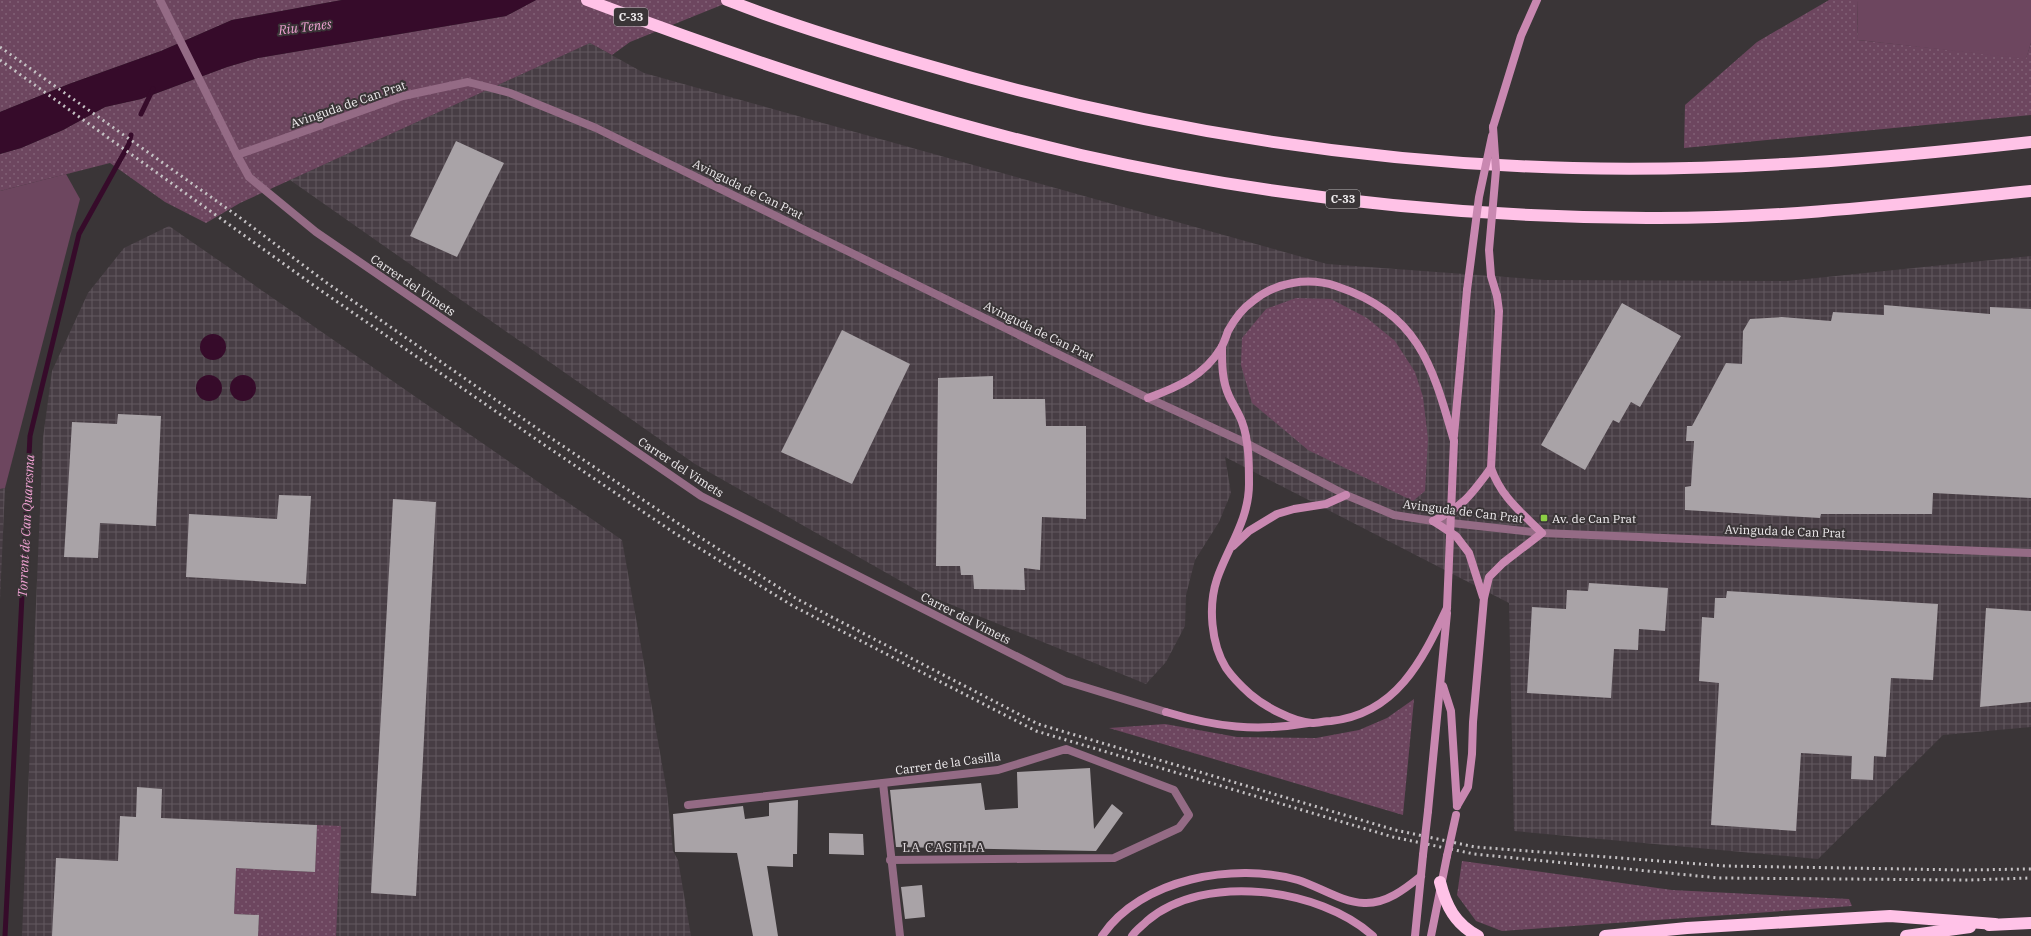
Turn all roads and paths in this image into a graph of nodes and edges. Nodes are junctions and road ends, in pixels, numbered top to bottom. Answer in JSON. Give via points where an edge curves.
{"nodes":[{"id":1,"x":160,"y":0,"type":"edge"},
{"id":2,"x":587,"y":0,"type":"edge"},
{"id":3,"x":1537,"y":0,"type":"edge"},
{"id":4,"x":732,"y":2,"type":"edge"},
{"id":5,"x":1494,"y":127,"type":"junction"},
{"id":6,"x":2031,"y":142,"type":"edge"},
{"id":7,"x":237,"y":155,"type":"junction"},
{"id":8,"x":2031,"y":191,"type":"edge"},
{"id":9,"x":1222,"y":347,"type":"junction"},
{"id":10,"x":1148,"y":398,"type":"junction"},
{"id":11,"x":1454,"y":440,"type":"junction"},
{"id":12,"x":1246,"y":443,"type":"junction"},
{"id":13,"x":1491,"y":468,"type":"junction"},
{"id":14,"x":1346,"y":496,"type":"junction"},
{"id":15,"x":1433,"y":521,"type":"junction"},
{"id":16,"x":1542,"y":532,"type":"junction"},
{"id":17,"x":1231,"y":548,"type":"junction"},
{"id":18,"x":2031,"y":553,"type":"edge"},
{"id":19,"x":1484,"y":598,"type":"junction"},
{"id":20,"x":1447,"y":608,"type":"junction"},
{"id":21,"x":1441,"y":681,"type":"junction"},
{"id":22,"x":1311,"y":723,"type":"junction"},
{"id":23,"x":882,"y":783,"type":"junction"},
{"id":24,"x":688,"y":805,"type":"dead end"},
{"id":25,"x":1457,"y":806,"type":"junction"},
{"id":26,"x":890,"y":860,"type":"junction"},
{"id":27,"x":1421,"y":876,"type":"junction"},
{"id":28,"x":1440,"y":882,"type":"junction"},
{"id":29,"x":1995,"y":924,"type":"junction"},
{"id":30,"x":2031,"y":924,"type":"edge"},
{"id":31,"x":900,"y":936,"type":"edge"},
{"id":32,"x":1102,"y":936,"type":"edge"},
{"id":33,"x":1132,"y":936,"type":"edge"},
{"id":34,"x":1373,"y":936,"type":"edge"},
{"id":35,"x":1415,"y":936,"type":"edge"},
{"id":36,"x":1431,"y":936,"type":"edge"},
{"id":37,"x":1478,"y":936,"type":"edge"},
{"id":38,"x":1605,"y":936,"type":"edge"},
{"id":39,"x":1906,"y":936,"type":"edge"}],
"edges":[{"from":1,"to":7,"type":"street"},
{"from":2,"to":8,"type":"highway","number":"C-33","via":[[674,33],[870,99],[985,131],[1084,155],[1207,180],[1297,194],[1380,204],[1527,215],[1650,218],[1757,216],[1870,208]]},
{"from":3,"to":5,"type":"street","via":[[1521,36]]},
{"from":4,"to":6,"type":"highway","via":[[864,47],[995,85],[1129,117],[1337,151],[1453,162],[1573,168],[1745,167],[1906,156]]},
{"from":5,"to":11,"type":"street","bridge":true,"via":[[1479,197],[1467,290]]},
{"from":5,"to":13,"type":"street","bridge":true,"via":[[1496,170],[1489,250],[1491,276],[1499,311]]},
{"from":7,"to":10,"type":"street","name":"Avinguda de Can Prat","via":[[403,96],[468,82],[510,93],[596,128]]},
{"from":7,"to":22,"type":"street","name":"Carrer del Vimets","via":[[249,177],[316,232],[700,496],[1064,681],[1215,725],[1284,727]]},
{"from":9,"to":10,"type":"street","via":[[1201,372],[1178,387]]},
{"from":9,"to":11,"type":"street","via":[[1239,315],[1253,301],[1286,284],[1321,282],[1362,296],[1384,308],[1401,323],[1416,342],[1438,384]]},
{"from":9,"to":12,"type":"street","via":[[1225,383],[1243,423]]},
{"from":10,"to":12,"type":"street","name":"Avinguda de Can Prat"},
{"from":11,"to":20,"type":"street","bridge":true},
{"from":12,"to":14,"type":"street","name":"Avinguda de Can Prat"},
{"from":12,"to":17,"type":"street","via":[[1248,501],[1246,514]]},
{"from":13,"to":15,"type":"street","via":[[1468,499],[1452,512]]},
{"from":13,"to":16,"type":"street","via":[[1496,484],[1507,499]]},
{"from":14,"to":15,"type":"street","name":"Avinguda de Can Prat","via":[[1394,515]]},
{"from":14,"to":17,"type":"street","via":[[1326,504],[1278,514],[1249,531]]},
{"from":15,"to":16,"type":"street","name":"Avinguda de Can Prat"},
{"from":15,"to":19,"type":"street","via":[[1456,536],[1470,553]]},
{"from":16,"to":18,"type":"street","name":"Avinguda de Can Prat"},
{"from":16,"to":19,"type":"street","via":[[1489,576]]},
{"from":17,"to":22,"type":"street","via":[[1217,580],[1213,597],[1214,633],[1226,668],[1258,701],[1280,714]]},
{"from":19,"to":25,"type":"street","via":[[1471,767],[1468,787]]},
{"from":20,"to":21,"type":"street"},
{"from":20,"to":22,"type":"street","via":[[1428,648],[1412,674],[1396,691],[1361,713],[1339,720]]},
{"from":21,"to":25,"type":"street","via":[[1451,711]]},
{"from":21,"to":27,"type":"street","bridge":true},
{"from":23,"to":24,"type":"street","name":"Carrer de la Casilla"},
{"from":23,"to":26,"type":"street"},
{"from":23,"to":26,"type":"street","name":"Carrer de la Casilla","via":[[998,770],[1066,749],[1174,790],[1189,815],[1179,828],[1114,858]]},
{"from":25,"to":28,"type":"street","bridge":true},
{"from":26,"to":31,"type":"street"},
{"from":27,"to":32,"type":"street","via":[[1391,897],[1378,902],[1364,903],[1346,899],[1299,880],[1263,873],[1231,873],[1198,878],[1175,884],[1142,899],[1111,923]]},
{"from":27,"to":35,"type":"street"},
{"from":28,"to":36,"type":"street"},
{"from":28,"to":37,"type":"highway","via":[[1444,898],[1455,919]]},
{"from":29,"to":30,"type":"highway"},
{"from":29,"to":38,"type":"highway","via":[[1890,916],[1687,928]]},
{"from":29,"to":39,"type":"highway"},
{"from":33,"to":34,"type":"street","via":[[1153,916],[1169,906],[1222,891],[1261,891],[1318,904],[1358,924]]}]}
